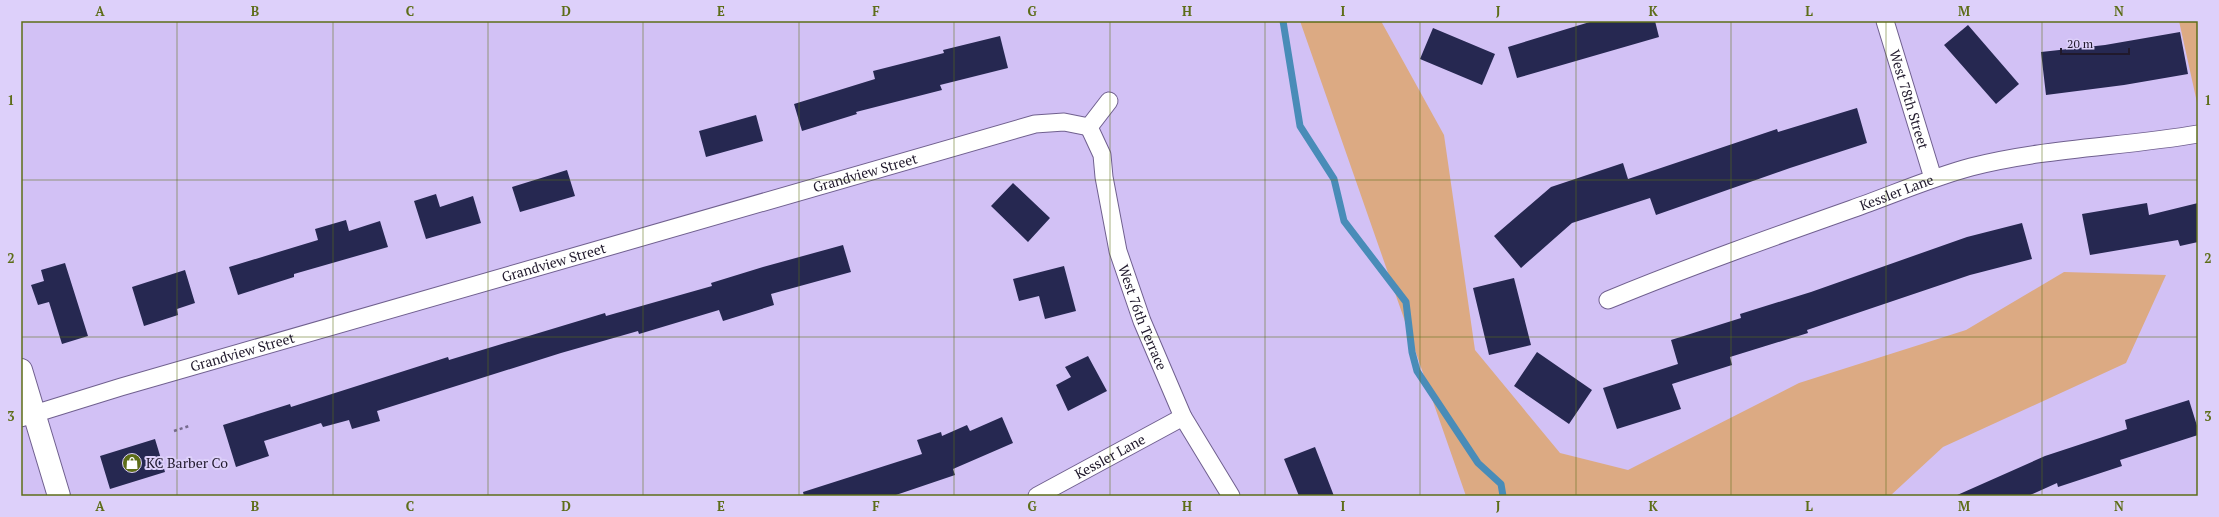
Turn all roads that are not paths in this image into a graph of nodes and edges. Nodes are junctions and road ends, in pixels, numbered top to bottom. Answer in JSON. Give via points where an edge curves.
{"nodes":[{"id":1,"x":1885,"y":21,"type":"edge"},
{"id":2,"x":1109,"y":101,"type":"dead end"},
{"id":3,"x":1089,"y":127,"type":"junction"},
{"id":4,"x":2198,"y":134,"type":"edge"},
{"id":5,"x":1933,"y":178,"type":"junction"},
{"id":6,"x":1608,"y":300,"type":"dead end"},
{"id":7,"x":21,"y":370,"type":"edge"},
{"id":8,"x":27,"y":416,"type":"edge"},
{"id":9,"x":1183,"y":417,"type":"junction"},
{"id":10,"x":59,"y":496,"type":"edge"},
{"id":11,"x":1037,"y":496,"type":"edge"},
{"id":12,"x":1231,"y":496,"type":"edge"}],
"edges":[{"from":1,"to":5,"type":"street","name":"West 78th Street"},
{"from":2,"to":3,"type":"street"},
{"from":3,"to":8,"type":"street","name":"Grandview Street","via":[[1064,122],[1035,124]]},
{"from":3,"to":9,"type":"street","name":"West 76th Terrace","via":[[1102,155],[1118,251],[1142,322]]},
{"from":4,"to":5,"type":"street","name":"Kessler Lane","via":[[2052,152],[1973,167]]},
{"from":5,"to":6,"type":"street","name":"Kessler Lane","via":[[1876,201],[1686,268]]},
{"from":7,"to":8,"type":"main road"},
{"from":8,"to":10,"type":"main road"},
{"from":9,"to":11,"type":"street","name":"Kessler Lane"},
{"from":9,"to":12,"type":"street","name":"West 76th Terrace"}]}
